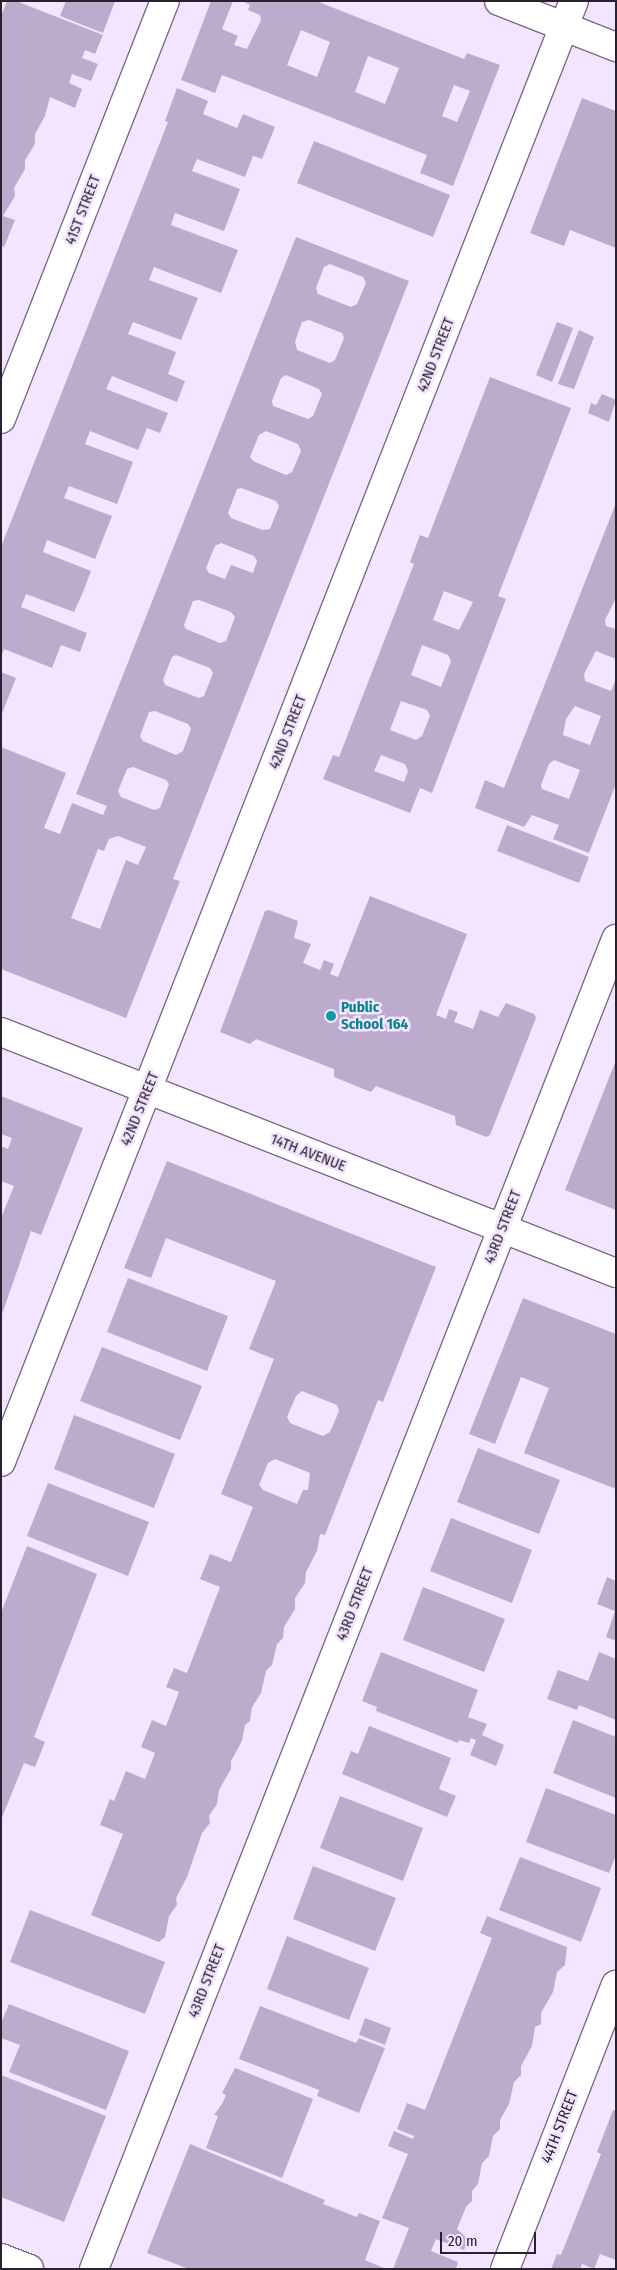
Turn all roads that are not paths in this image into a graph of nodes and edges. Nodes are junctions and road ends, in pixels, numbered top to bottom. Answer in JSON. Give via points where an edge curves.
{"nodes":[{"id":1,"x":165,"y":1,"type":"edge"},
{"id":2,"x":499,"y":1,"type":"edge"},
{"id":3,"x":574,"y":1,"type":"edge"},
{"id":4,"x":564,"y":27,"type":"junction"},
{"id":5,"x":616,"y":47,"type":"edge"},
{"id":6,"x":1,"y":419,"type":"edge"},
{"id":7,"x":616,"y":939,"type":"edge"},
{"id":8,"x":1,"y":1032,"type":"edge"},
{"id":9,"x":147,"y":1090,"type":"junction"},
{"id":10,"x":502,"y":1229,"type":"junction"},
{"id":11,"x":616,"y":1273,"type":"edge"},
{"id":12,"x":1,"y":1462,"type":"edge"},
{"id":13,"x":616,"y":1985,"type":"edge"},
{"id":14,"x":1,"y":2258,"type":"edge"},
{"id":15,"x":30,"y":2269,"type":"edge"},
{"id":16,"x":94,"y":2269,"type":"edge"},
{"id":17,"x":505,"y":2269,"type":"edge"}],
"edges":[{"from":1,"to":6,"type":"street","name":"41ST STREET"},
{"from":2,"to":4,"type":"street"},
{"from":3,"to":4,"type":"street","name":"42ND STREET"},
{"from":4,"to":5,"type":"street"},
{"from":4,"to":9,"type":"street","name":"42ND STREET"},
{"from":7,"to":10,"type":"street","name":"43RD STREET"},
{"from":8,"to":9,"type":"street","name":"14TH AVENUE"},
{"from":9,"to":10,"type":"street","name":"14TH AVENUE"},
{"from":9,"to":12,"type":"street","name":"42ND STREET"},
{"from":10,"to":11,"type":"street","name":"14TH AVENUE"},
{"from":10,"to":16,"type":"street","name":"43RD STREET"},
{"from":13,"to":17,"type":"street","name":"44TH STREET"},
{"from":14,"to":15,"type":"street"}]}
